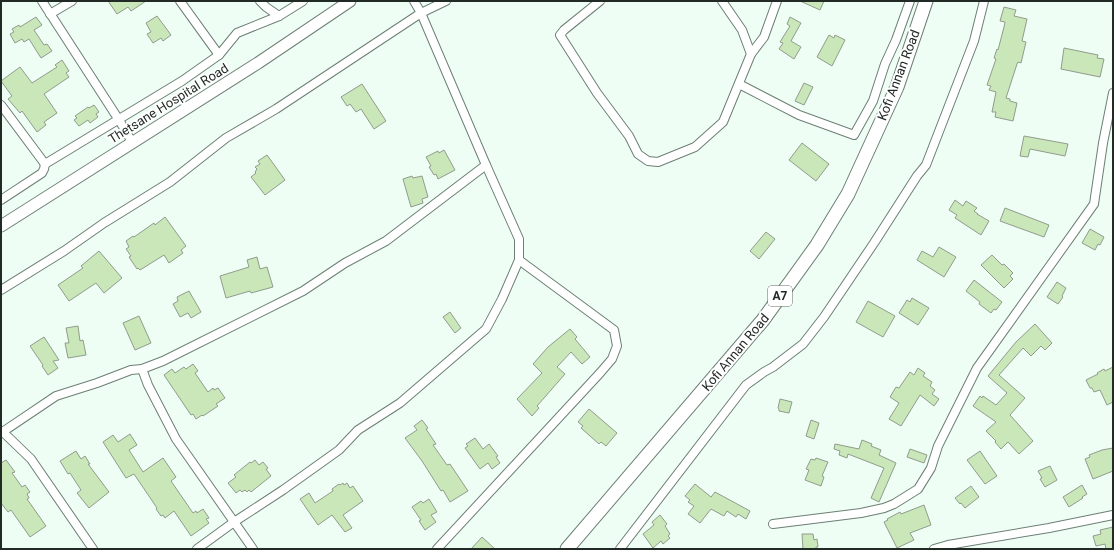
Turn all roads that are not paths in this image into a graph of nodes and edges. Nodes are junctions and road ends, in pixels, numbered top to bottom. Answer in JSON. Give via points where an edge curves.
{"nodes":[{"id":1,"x":42,"y":1,"type":"edge"},
{"id":2,"x":72,"y":1,"type":"edge"},
{"id":3,"x":180,"y":1,"type":"edge"},
{"id":4,"x":260,"y":1,"type":"edge"},
{"id":5,"x":303,"y":1,"type":"edge"},
{"id":6,"x":350,"y":1,"type":"edge"},
{"id":7,"x":414,"y":1,"type":"edge"},
{"id":8,"x":446,"y":1,"type":"edge"},
{"id":9,"x":600,"y":1,"type":"edge"},
{"id":10,"x":722,"y":1,"type":"edge"},
{"id":11,"x":777,"y":1,"type":"edge"},
{"id":12,"x":910,"y":1,"type":"edge"},
{"id":13,"x":926,"y":1,"type":"edge"},
{"id":14,"x":984,"y":1,"type":"edge"},
{"id":15,"x":421,"y":13,"type":"junction"},
{"id":16,"x":50,"y":14,"type":"junction"},
{"id":17,"x":279,"y":16,"type":"junction"},
{"id":18,"x":751,"y":54,"type":"junction"},
{"id":19,"x":219,"y":55,"type":"junction"},
{"id":20,"x":739,"y":84,"type":"junction"},
{"id":21,"x":1113,"y":93,"type":"edge"},
{"id":22,"x":1,"y":105,"type":"edge"},
{"id":23,"x":119,"y":120,"type":"junction"},
{"id":24,"x":132,"y":142,"type":"junction"},
{"id":25,"x":45,"y":164,"type":"junction"},
{"id":26,"x":486,"y":165,"type":"junction"},
{"id":27,"x":1,"y":200,"type":"edge"},
{"id":28,"x":1,"y":226,"type":"edge"},
{"id":29,"x":519,"y":260,"type":"junction"},
{"id":30,"x":1,"y":290,"type":"edge"},
{"id":31,"x":142,"y":369,"type":"junction"},
{"id":32,"x":2,"y":432,"type":"edge"},
{"id":33,"x":1113,"y":515,"type":"edge"},
{"id":34,"x":234,"y":522,"type":"junction"},
{"id":35,"x":773,"y":524,"type":"dead end"},
{"id":36,"x":93,"y":549,"type":"edge"},
{"id":37,"x":197,"y":549,"type":"edge"},
{"id":38,"x":253,"y":549,"type":"edge"},
{"id":39,"x":437,"y":549,"type":"edge"},
{"id":40,"x":567,"y":549,"type":"edge"},
{"id":41,"x":620,"y":549,"type":"edge"},
{"id":42,"x":934,"y":549,"type":"edge"}],
"edges":[{"from":1,"to":16,"type":"street"},
{"from":2,"to":16,"type":"street"},
{"from":3,"to":19,"type":"street"},
{"from":4,"to":17,"type":"street"},
{"from":5,"to":17,"type":"street"},
{"from":6,"to":24,"type":"main road","name":"Thetsane Hospital Road","via":[[258,63]]},
{"from":7,"to":15,"type":"street"},
{"from":8,"to":15,"type":"street"},
{"from":9,"to":20,"type":"street","via":[[560,35],[597,93],[629,136],[638,154],[648,161],[658,162],[695,147],[723,122]]},
{"from":10,"to":18,"type":"street","via":[[742,30]]},
{"from":11,"to":18,"type":"street","via":[[764,37]]},
{"from":12,"to":20,"type":"street","via":[[873,100],[854,135],[799,115]]},
{"from":13,"to":40,"type":"main road","name":"Kofi Annan Road","number":"A7","via":[[894,94],[848,194],[817,245],[763,320]]},
{"from":14,"to":41,"type":"street","via":[[974,42],[926,165],[824,316],[802,344],[746,385]]},
{"from":15,"to":26,"type":"street"},
{"from":15,"to":30,"type":"street","via":[[276,109],[226,138],[170,182]]},
{"from":16,"to":23,"type":"street"},
{"from":17,"to":19,"type":"street","via":[[237,33]]},
{"from":18,"to":20,"type":"street"},
{"from":19,"to":23,"type":"street"},
{"from":21,"to":35,"type":"street","via":[[1094,204],[977,368],[918,489],[884,508]]},
{"from":22,"to":25,"type":"street"},
{"from":23,"to":24,"type":"street"},
{"from":23,"to":25,"type":"street"},
{"from":24,"to":28,"type":"main road","name":"Thetsane Hospital Road"},
{"from":25,"to":27,"type":"street","via":[[42,173]]},
{"from":26,"to":29,"type":"street","via":[[519,238]]},
{"from":26,"to":31,"type":"street","via":[[386,241],[303,291],[184,351]]},
{"from":29,"to":34,"type":"street","via":[[486,329],[400,403],[358,430],[339,450]]},
{"from":29,"to":39,"type":"street","via":[[614,330],[617,346],[612,359],[600,373]]},
{"from":31,"to":32,"type":"street","via":[[131,370],[56,396]]},
{"from":31,"to":34,"type":"street","via":[[176,439]]},
{"from":32,"to":36,"type":"street","via":[[31,459]]},
{"from":33,"to":42,"type":"street"},
{"from":34,"to":37,"type":"street"},
{"from":34,"to":38,"type":"street"}]}
